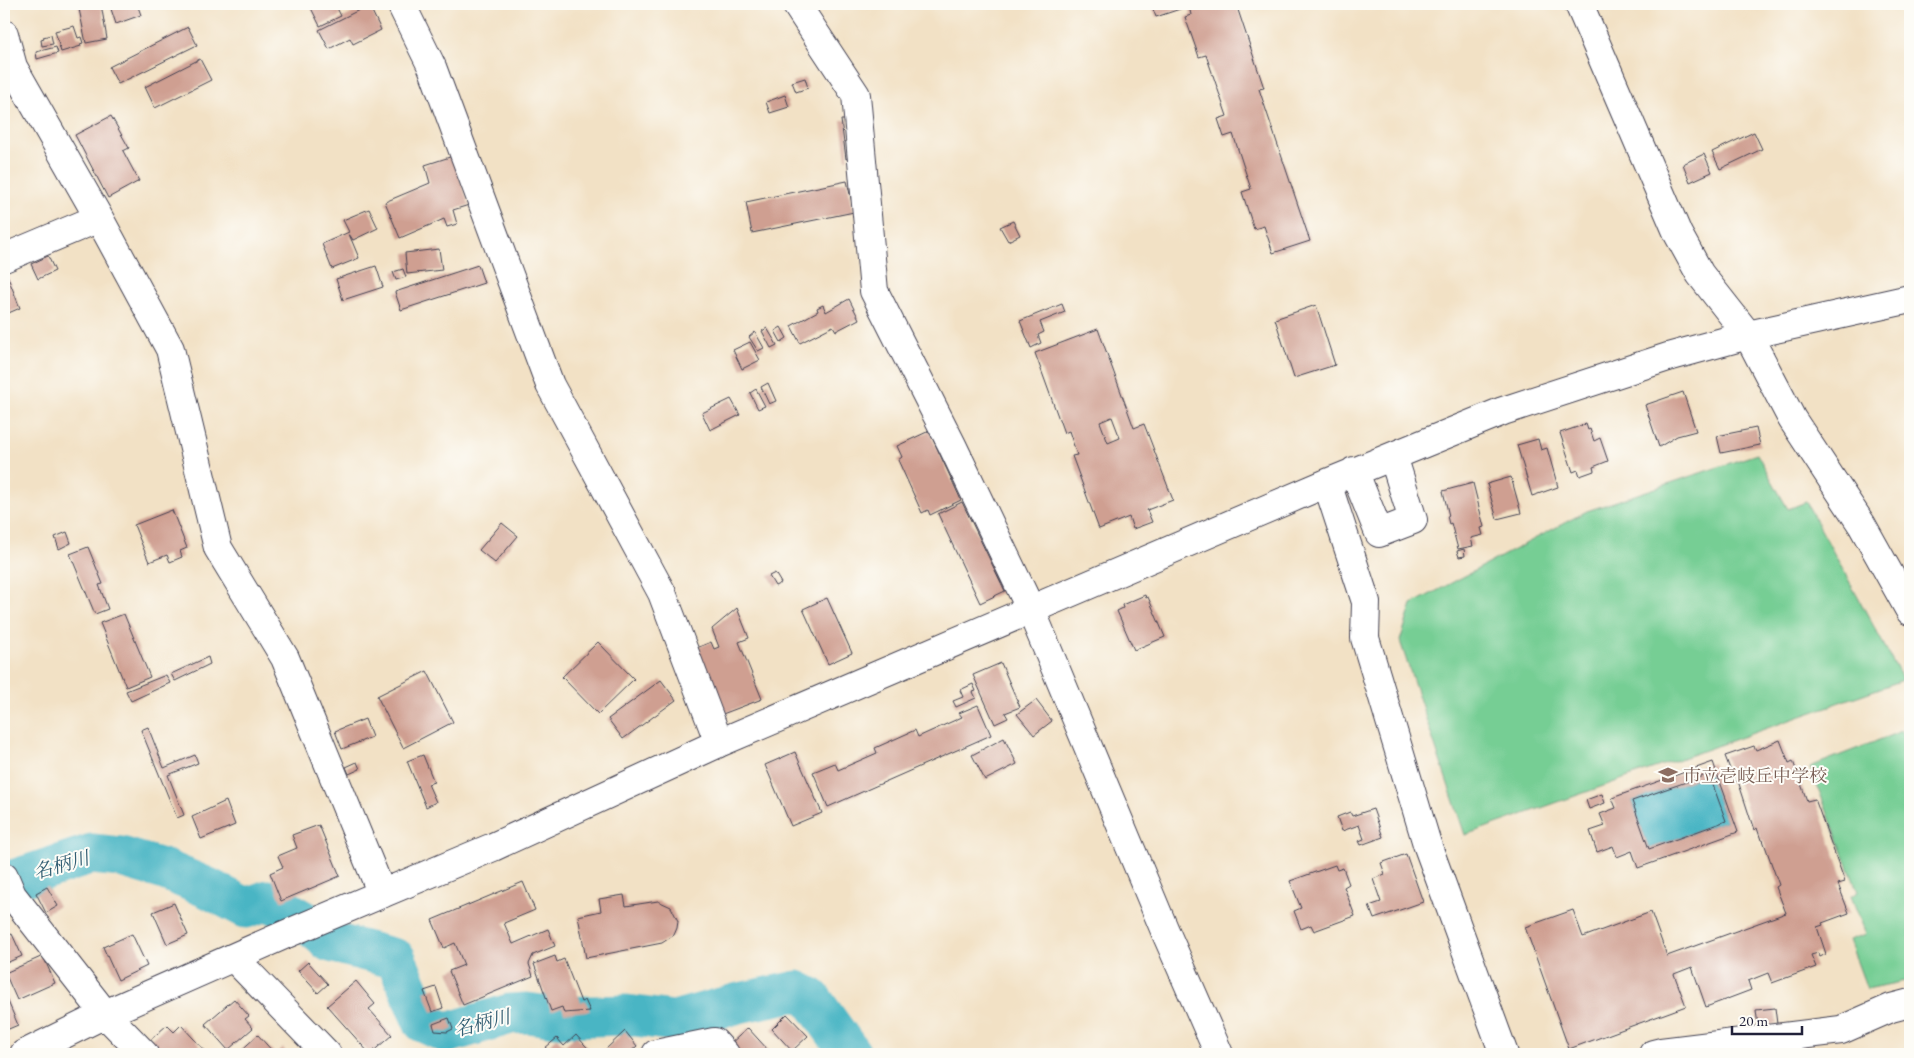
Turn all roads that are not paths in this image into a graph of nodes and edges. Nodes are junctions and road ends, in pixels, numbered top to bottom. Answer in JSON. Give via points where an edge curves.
{"nodes":[{"id":1,"x":401,"y":4,"type":"edge"},
{"id":2,"x":796,"y":4,"type":"edge"},
{"id":3,"x":1579,"y":4,"type":"edge"},
{"id":4,"x":4,"y":34,"type":"edge"},
{"id":5,"x":99,"y":218,"type":"junction"},
{"id":6,"x":4,"y":258,"type":"edge"},
{"id":7,"x":1910,"y":299,"type":"edge"},
{"id":8,"x":1748,"y":335,"type":"junction"},
{"id":9,"x":1393,"y":456,"type":"junction"},
{"id":10,"x":1354,"y":471,"type":"junction"},
{"id":11,"x":1327,"y":483,"type":"junction"},
{"id":12,"x":1031,"y":610,"type":"junction"},
{"id":13,"x":1910,"y":611,"type":"edge"},
{"id":14,"x":719,"y":743,"type":"junction"},
{"id":15,"x":7,"y":883,"type":"edge"},
{"id":16,"x":372,"y":898,"type":"junction"},
{"id":17,"x":234,"y":958,"type":"junction"},
{"id":18,"x":1910,"y":1003,"type":"edge"},
{"id":19,"x":105,"y":1014,"type":"junction"},
{"id":20,"x":24,"y":1054,"type":"edge"},
{"id":21,"x":144,"y":1054,"type":"edge"},
{"id":22,"x":327,"y":1054,"type":"edge"},
{"id":23,"x":656,"y":1054,"type":"edge"},
{"id":24,"x":725,"y":1054,"type":"edge"},
{"id":25,"x":1220,"y":1054,"type":"edge"},
{"id":26,"x":1504,"y":1054,"type":"edge"},
{"id":27,"x":1653,"y":1054,"type":"edge"}],
"edges":[{"from":1,"to":14,"type":"street","via":[[432,67],[550,385],[662,593]]},
{"from":2,"to":12,"type":"street","via":[[856,95],[874,291]]},
{"from":3,"to":8,"type":"street","via":[[1678,234],[1700,274]]},
{"from":4,"to":5,"type":"street","via":[[13,67]]},
{"from":5,"to":6,"type":"street"},
{"from":5,"to":16,"type":"street","via":[[170,349],[218,548],[285,658]]},
{"from":7,"to":8,"type":"street"},
{"from":8,"to":9,"type":"street","via":[[1503,410]]},
{"from":8,"to":13,"type":"street","via":[[1792,419],[1862,525]]},
{"from":9,"to":10,"type":"street"},
{"from":9,"to":10,"type":"street","via":[[1414,520],[1379,533]]},
{"from":10,"to":11,"type":"street"},
{"from":11,"to":12,"type":"street"},
{"from":11,"to":26,"type":"street","via":[[1366,602],[1365,638],[1427,844]]},
{"from":12,"to":14,"type":"street"},
{"from":12,"to":25,"type":"street","via":[[1161,922]]},
{"from":14,"to":16,"type":"street","via":[[493,847]]},
{"from":15,"to":19,"type":"street","via":[[12,896]]},
{"from":16,"to":17,"type":"street"},
{"from":17,"to":19,"type":"street"},
{"from":17,"to":22,"type":"street"},
{"from":18,"to":27,"type":"street","via":[[1840,1030]]},
{"from":19,"to":20,"type":"street"},
{"from":19,"to":21,"type":"street"},
{"from":23,"to":24,"type":"street","via":[[714,1042]]}]}
